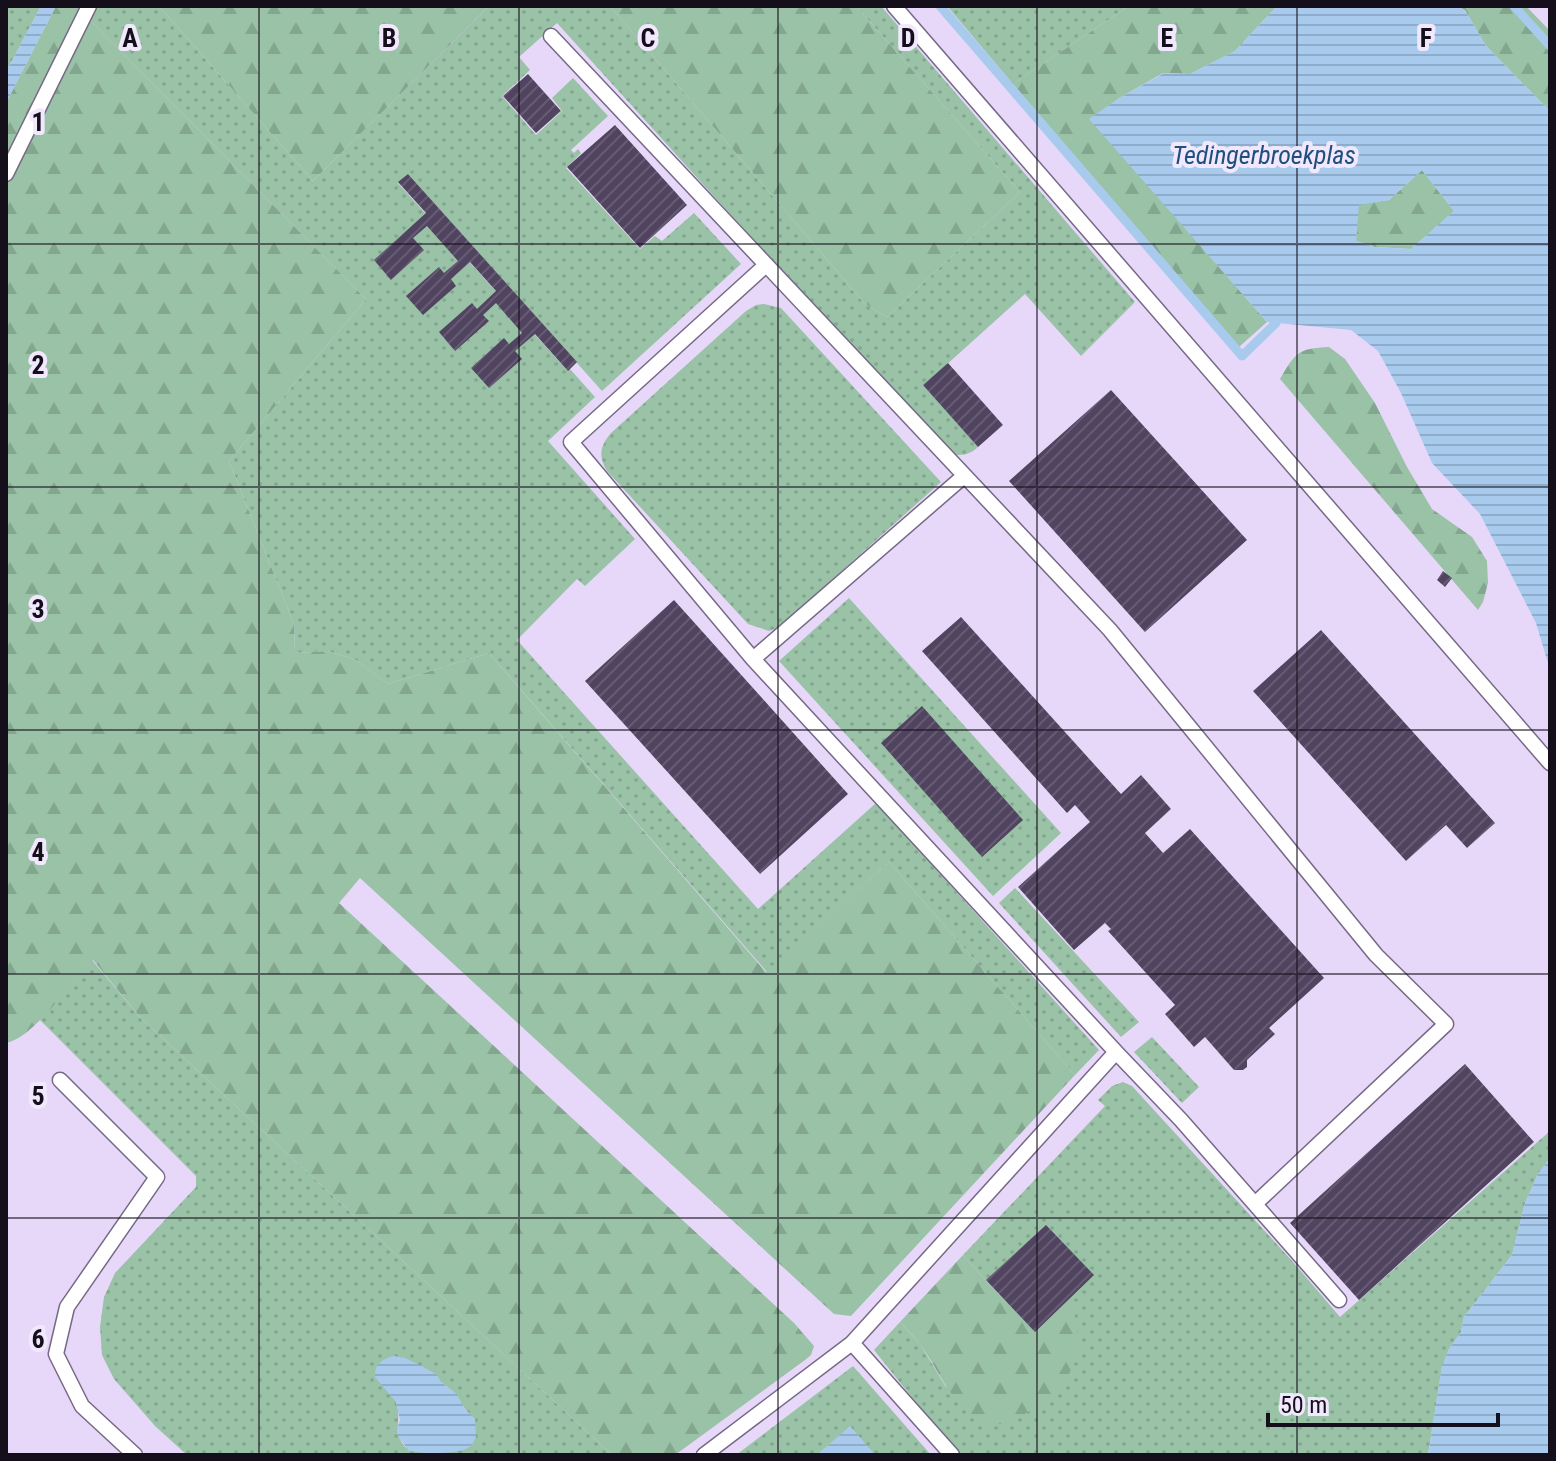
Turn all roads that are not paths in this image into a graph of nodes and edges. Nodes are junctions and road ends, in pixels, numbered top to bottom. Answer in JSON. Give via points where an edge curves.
{"nodes":[{"id":1,"x":89,"y":6,"type":"edge"},
{"id":2,"x":894,"y":6,"type":"edge"},
{"id":3,"x":551,"y":36,"type":"dead end"},
{"id":4,"x":6,"y":174,"type":"edge"},
{"id":5,"x":766,"y":265,"type":"junction"},
{"id":6,"x":964,"y":476,"type":"junction"},
{"id":7,"x":753,"y":659,"type":"junction"},
{"id":8,"x":1550,"y":763,"type":"edge"},
{"id":9,"x":1116,"y":1052,"type":"junction"},
{"id":10,"x":60,"y":1080,"type":"dead end"},
{"id":11,"x":1255,"y":1204,"type":"junction"},
{"id":12,"x":1339,"y":1300,"type":"dead end"},
{"id":13,"x":852,"y":1343,"type":"junction"},
{"id":14,"x":135,"y":1455,"type":"edge"},
{"id":15,"x":704,"y":1455,"type":"edge"},
{"id":16,"x":952,"y":1455,"type":"edge"}],
"edges":[{"from":1,"to":4,"type":"lane"},
{"from":2,"to":8,"type":"lane"},
{"from":3,"to":5,"type":"lane"},
{"from":5,"to":6,"type":"lane"},
{"from":5,"to":7,"type":"lane","via":[[571,442]]},
{"from":6,"to":7,"type":"lane"},
{"from":6,"to":11,"type":"lane","via":[[1110,630],[1376,955],[1446,1024]]},
{"from":7,"to":9,"type":"lane"},
{"from":9,"to":11,"type":"lane"},
{"from":9,"to":13,"type":"lane"},
{"from":10,"to":14,"type":"lane","via":[[157,1177],[67,1307],[56,1354],[82,1406]]},
{"from":11,"to":12,"type":"lane"},
{"from":13,"to":15,"type":"lane"},
{"from":13,"to":16,"type":"lane"}]}
